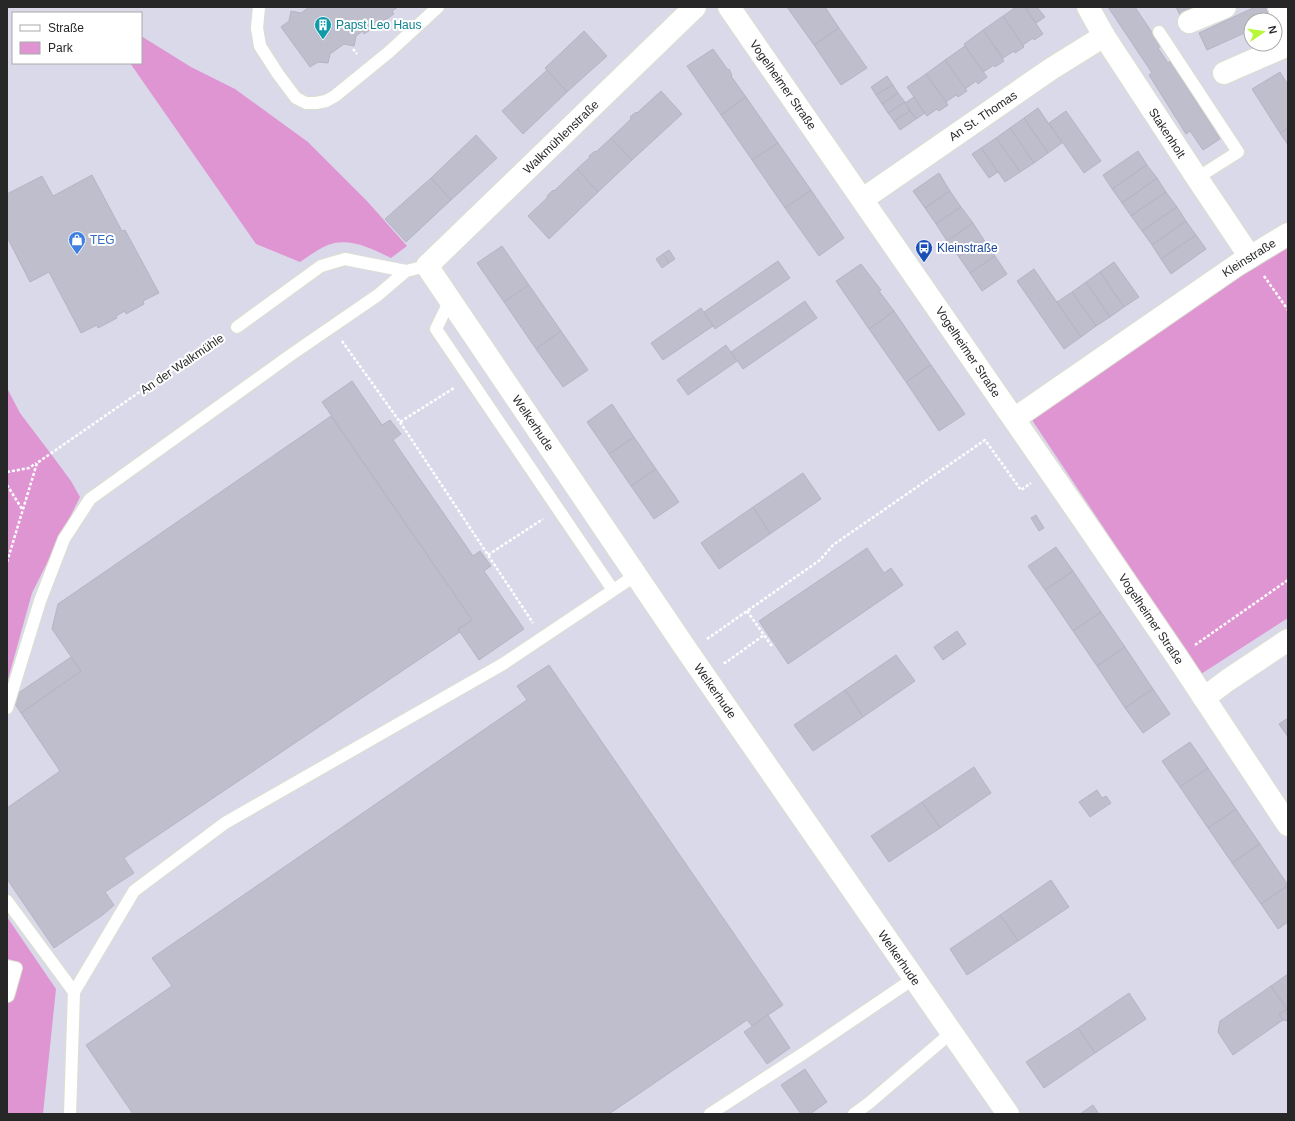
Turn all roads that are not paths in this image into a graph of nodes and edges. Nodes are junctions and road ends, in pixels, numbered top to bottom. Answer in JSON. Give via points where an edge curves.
{"nodes":[{"id":1,"x":259,"y":7,"type":"edge"},
{"id":2,"x":438,"y":7,"type":"edge"},
{"id":3,"x":695,"y":7,"type":"edge"},
{"id":4,"x":729,"y":7,"type":"edge"},
{"id":5,"x":1088,"y":7,"type":"edge"},
{"id":6,"x":1225,"y":7,"type":"edge"},
{"id":7,"x":1279,"y":7,"type":"edge"},
{"id":8,"x":1189,"y":22,"type":"dead end"},
{"id":9,"x":1288,"y":29,"type":"edge"},
{"id":10,"x":1160,"y":32,"type":"dead end"},
{"id":11,"x":1104,"y":36,"type":"junction"},
{"id":12,"x":1288,"y":45,"type":"edge"},
{"id":13,"x":1224,"y":73,"type":"dead end"},
{"id":14,"x":1197,"y":178,"type":"junction"},
{"id":15,"x":863,"y":199,"type":"junction"},
{"id":16,"x":1288,"y":234,"type":"edge"},
{"id":17,"x":1250,"y":257,"type":"junction"},
{"id":18,"x":417,"y":268,"type":"junction"},
{"id":19,"x":450,"y":300,"type":"junction"},
{"id":20,"x":237,"y":327,"type":"road end"},
{"id":21,"x":1014,"y":419,"type":"junction"},
{"id":22,"x":636,"y":575,"type":"junction"},
{"id":23,"x":613,"y":590,"type":"junction"},
{"id":24,"x":1288,"y":640,"type":"edge"},
{"id":25,"x":1204,"y":698,"type":"junction"},
{"id":26,"x":7,"y":708,"type":"edge"},
{"id":27,"x":1288,"y":825,"type":"edge"},
{"id":28,"x":7,"y":901,"type":"edge"},
{"id":29,"x":7,"y":966,"type":"edge"},
{"id":30,"x":913,"y":979,"type":"junction"},
{"id":31,"x":74,"y":992,"type":"junction"},
{"id":32,"x":8,"y":996,"type":"dead end"},
{"id":33,"x":951,"y":1032,"type":"junction"},
{"id":34,"x":70,"y":1114,"type":"edge"},
{"id":35,"x":710,"y":1114,"type":"edge"},
{"id":36,"x":854,"y":1114,"type":"edge"},
{"id":37,"x":1008,"y":1114,"type":"edge"}],
"edges":[{"from":1,"to":2,"type":"lane","via":[[257,28],[260,46],[296,98],[316,103],[335,96],[389,52]]},
{"from":3,"to":18,"type":"street","name":"Walkmühlenstraße"},
{"from":4,"to":15,"type":"street","name":"Vogelheimer Straße"},
{"from":5,"to":11,"type":"street","name":"Stakenholt"},
{"from":6,"to":8,"type":"street"},
{"from":7,"to":9,"type":"street"},
{"from":10,"to":14,"type":"lane","via":[[1238,152]]},
{"from":11,"to":14,"type":"street","name":"Stakenholt"},
{"from":11,"to":15,"type":"street","name":"An St. Thomas","via":[[1051,69]]},
{"from":12,"to":13,"type":"street"},
{"from":14,"to":17,"type":"street","name":"Stakenholt"},
{"from":15,"to":21,"type":"street","name":"Vogelheimer Straße"},
{"from":16,"to":17,"type":"street","name":"Kleinstraße"},
{"from":17,"to":21,"type":"street","name":"Kleinstraße"},
{"from":18,"to":19,"type":"street","name":"Welkerhude"},
{"from":18,"to":20,"type":"lane","name":"An der Walkmühle","via":[[345,259],[332,262],[321,266]]},
{"from":18,"to":26,"type":"lane","via":[[292,354],[90,500],[64,540],[40,601]]},
{"from":19,"to":22,"type":"street","name":"Welkerhude"},
{"from":19,"to":23,"type":"lane","via":[[436,328]]},
{"from":21,"to":25,"type":"street","name":"Vogelheimer Straße"},
{"from":22,"to":23,"type":"lane"},
{"from":22,"to":30,"type":"street","name":"Welkerhude"},
{"from":23,"to":31,"type":"lane","via":[[503,664],[225,823],[134,891]]},
{"from":24,"to":25,"type":"street"},
{"from":25,"to":27,"type":"street","name":"Vogelheimer Straße"},
{"from":28,"to":31,"type":"lane"},
{"from":29,"to":32,"type":"lane","via":[[16,968]]},
{"from":30,"to":33,"type":"street","name":"Welkerhude"},
{"from":30,"to":35,"type":"lane"},
{"from":31,"to":34,"type":"lane"},
{"from":33,"to":36,"type":"lane"},
{"from":33,"to":37,"type":"street","name":"Welkerhude"}]}
